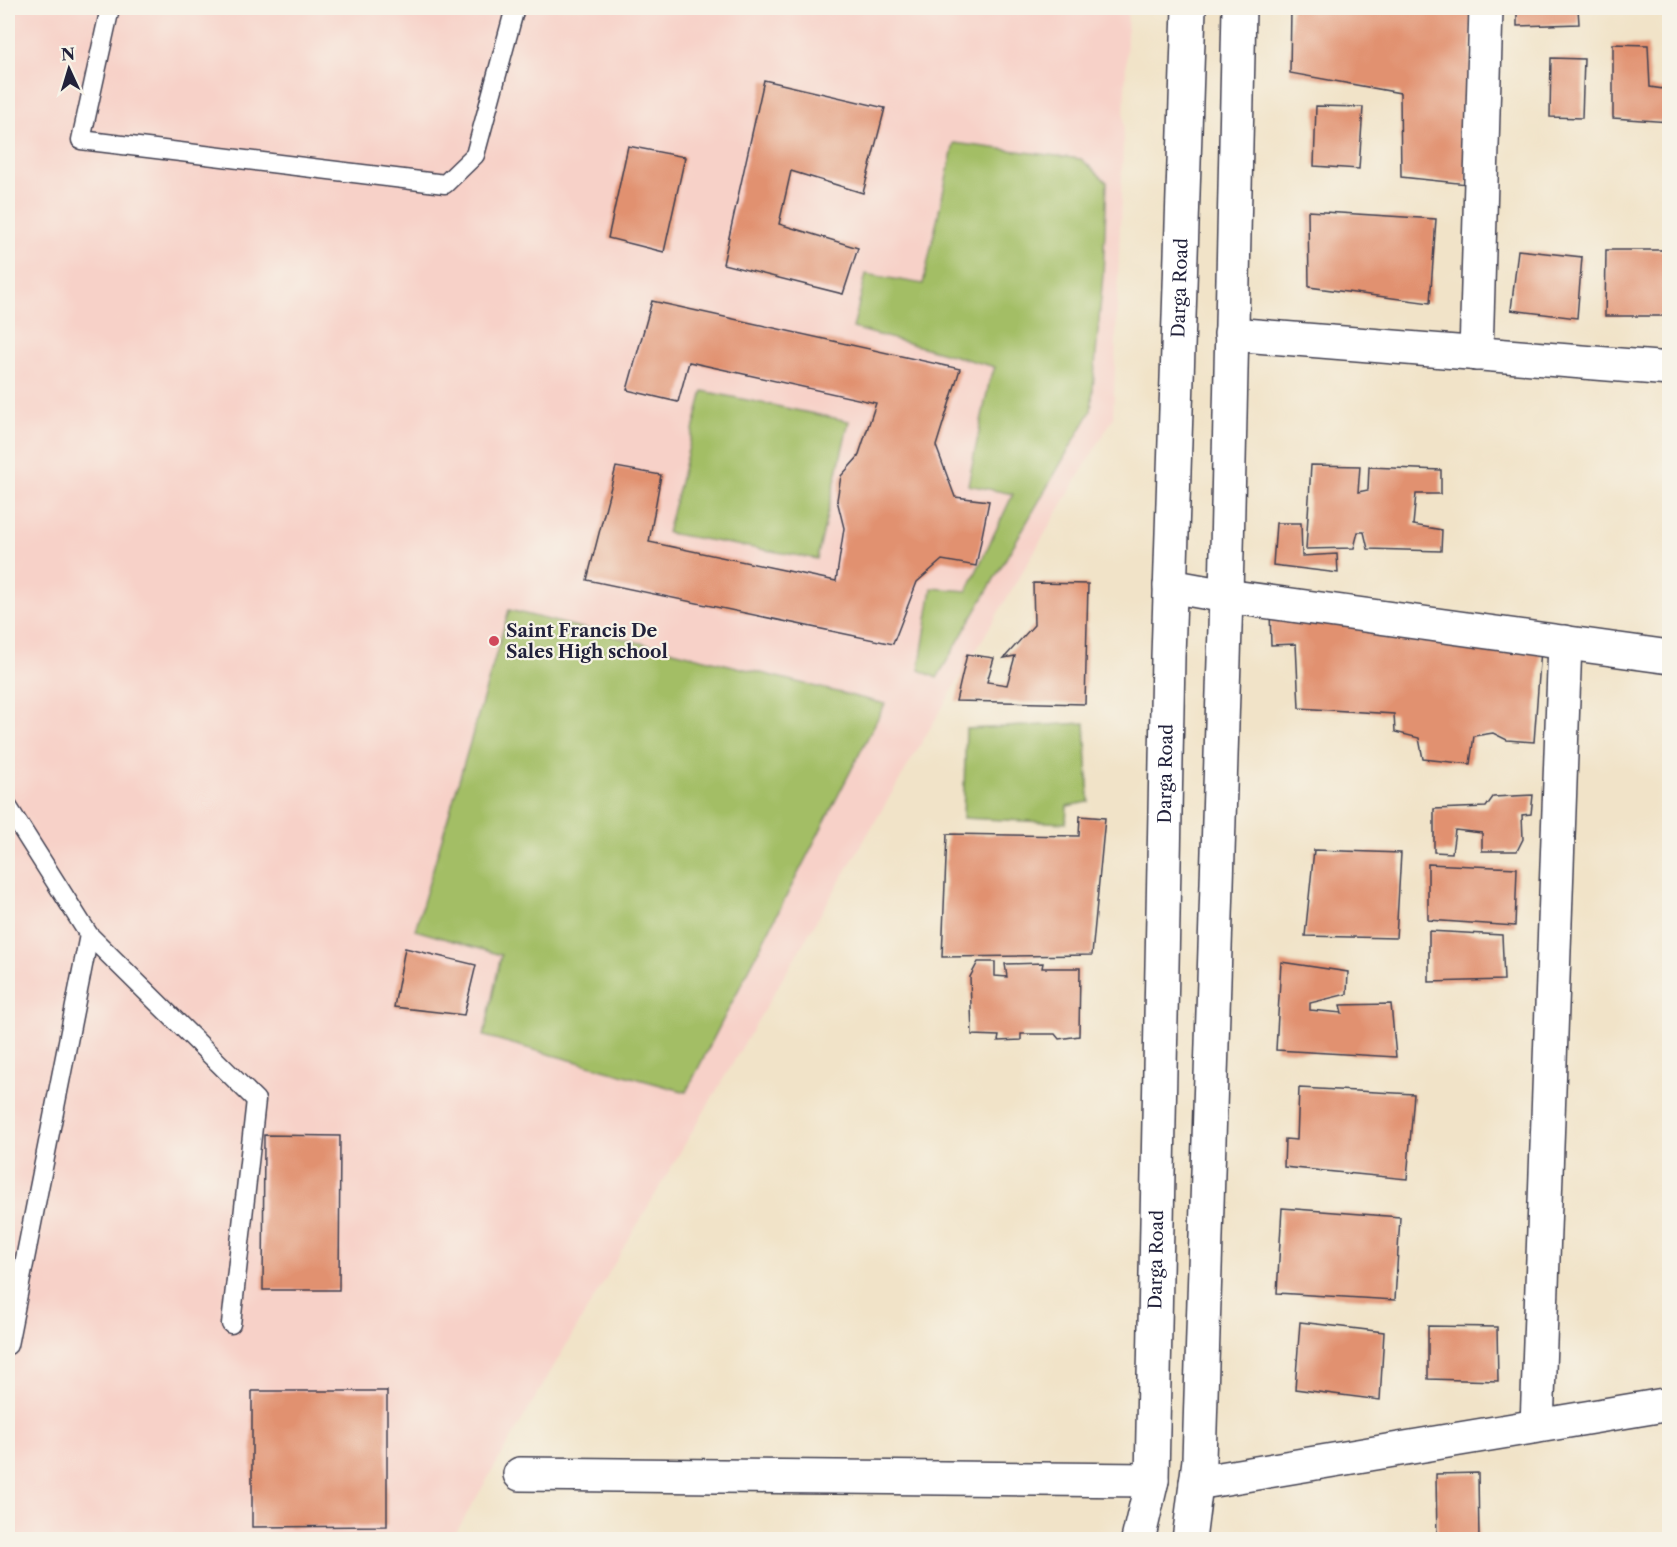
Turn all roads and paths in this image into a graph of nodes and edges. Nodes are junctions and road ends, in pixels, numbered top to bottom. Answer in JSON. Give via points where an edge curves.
{"nodes":[{"id":1,"x":110,"y":8,"type":"edge"},
{"id":2,"x":515,"y":8,"type":"edge"},
{"id":3,"x":1189,"y":8,"type":"edge"},
{"id":4,"x":1239,"y":8,"type":"edge"},
{"id":5,"x":1486,"y":8,"type":"edge"},
{"id":6,"x":1231,"y":334,"type":"junction"},
{"id":7,"x":1476,"y":354,"type":"junction"},
{"id":8,"x":1670,"y":369,"type":"edge"},
{"id":9,"x":1170,"y":586,"type":"junction"},
{"id":10,"x":1226,"y":596,"type":"junction"},
{"id":11,"x":1565,"y":642,"type":"junction"},
{"id":12,"x":1670,"y":657,"type":"edge"},
{"id":13,"x":8,"y":807,"type":"edge"},
{"id":14,"x":89,"y":935,"type":"junction"},
{"id":15,"x":231,"y":1324,"type":"dead end"},
{"id":16,"x":8,"y":1345,"type":"edge"},
{"id":17,"x":1670,"y":1404,"type":"edge"},
{"id":18,"x":1537,"y":1426,"type":"junction"},
{"id":19,"x":520,"y":1474,"type":"dead end"},
{"id":20,"x":1152,"y":1480,"type":"junction"},
{"id":21,"x":1196,"y":1483,"type":"junction"},
{"id":22,"x":1138,"y":1539,"type":"edge"},
{"id":23,"x":1189,"y":1539,"type":"edge"}],
"edges":[{"from":1,"to":2,"type":"lane","via":[[81,140],[445,184],[475,155]]},
{"from":3,"to":9,"type":"street","name":"Darga Road"},
{"from":4,"to":6,"type":"street"},
{"from":5,"to":7,"type":"street"},
{"from":6,"to":7,"type":"street"},
{"from":6,"to":10,"type":"street"},
{"from":7,"to":8,"type":"street"},
{"from":9,"to":10,"type":"street"},
{"from":9,"to":20,"type":"street","name":"Darga Road"},
{"from":10,"to":11,"type":"street"},
{"from":10,"to":21,"type":"street"},
{"from":11,"to":12,"type":"street"},
{"from":11,"to":18,"type":"street"},
{"from":13,"to":14,"type":"lane"},
{"from":14,"to":15,"type":"lane","via":[[256,1100]]},
{"from":14,"to":16,"type":"lane"},
{"from":17,"to":18,"type":"street"},
{"from":18,"to":21,"type":"street"},
{"from":19,"to":20,"type":"street"},
{"from":20,"to":22,"type":"street","name":"Darga Road"},
{"from":21,"to":23,"type":"street"}]}
